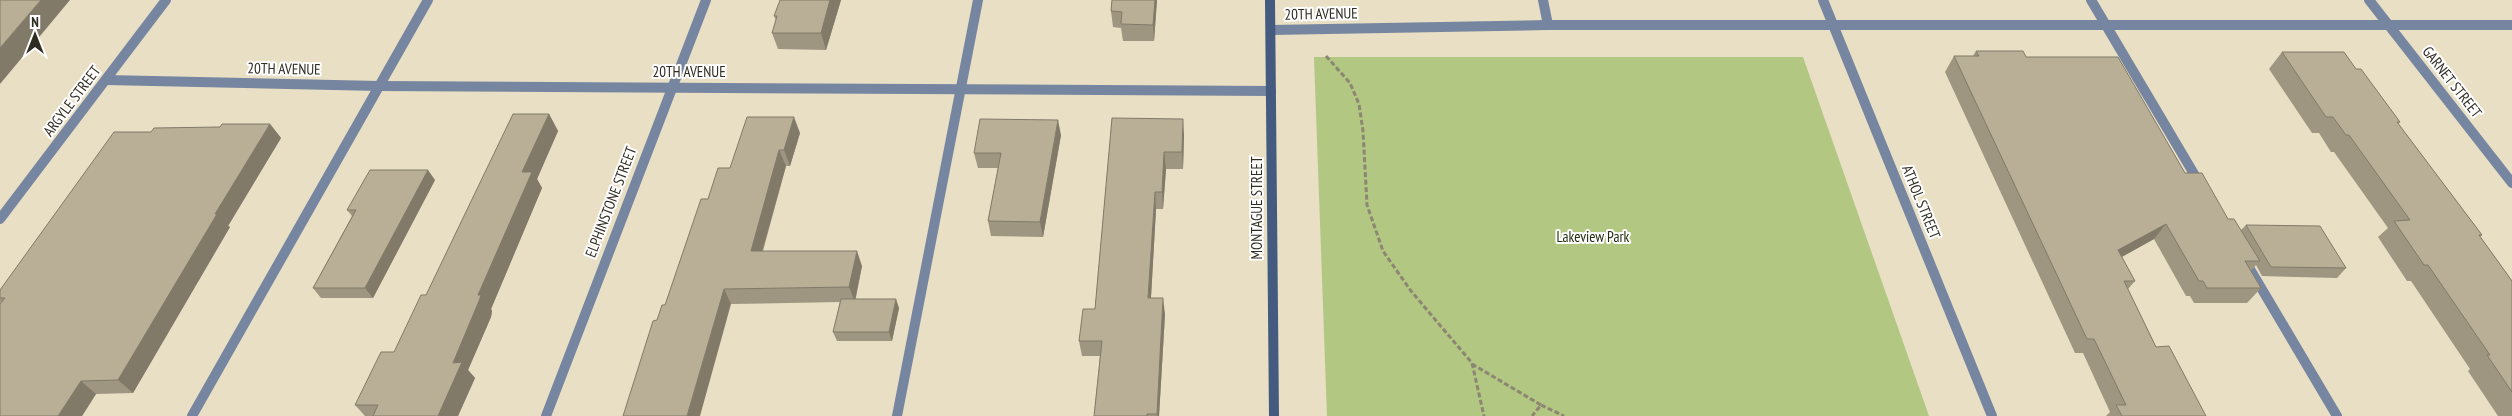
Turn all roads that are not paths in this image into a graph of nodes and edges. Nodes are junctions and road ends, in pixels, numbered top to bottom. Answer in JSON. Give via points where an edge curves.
{"nodes":[{"id":1,"x":166,"y":0,"type":"edge"},
{"id":2,"x":428,"y":0,"type":"edge"},
{"id":3,"x":706,"y":0,"type":"edge"},
{"id":4,"x":978,"y":0,"type":"edge"},
{"id":5,"x":1270,"y":0,"type":"edge"},
{"id":6,"x":1543,"y":0,"type":"edge"},
{"id":7,"x":1823,"y":0,"type":"edge"},
{"id":8,"x":2091,"y":0,"type":"edge"},
{"id":9,"x":2369,"y":0,"type":"edge"},
{"id":10,"x":1548,"y":25,"type":"junction"},
{"id":11,"x":1833,"y":25,"type":"junction"},
{"id":12,"x":2106,"y":25,"type":"junction"},
{"id":13,"x":2389,"y":25,"type":"junction"},
{"id":14,"x":2512,"y":25,"type":"edge"},
{"id":15,"x":1271,"y":30,"type":"junction"},
{"id":16,"x":106,"y":80,"type":"junction"},
{"id":17,"x":379,"y":86,"type":"junction"},
{"id":18,"x":671,"y":87,"type":"junction"},
{"id":19,"x":960,"y":90,"type":"junction"},
{"id":20,"x":1271,"y":91,"type":"junction"},
{"id":21,"x":2512,"y":183,"type":"edge"},
{"id":22,"x":2206,"y":195,"type":"edge"},
{"id":23,"x":0,"y":219,"type":"edge"},
{"id":24,"x":2236,"y":246,"type":"edge"},
{"id":25,"x":192,"y":416,"type":"edge"},
{"id":26,"x":546,"y":416,"type":"edge"},
{"id":27,"x":897,"y":416,"type":"edge"},
{"id":28,"x":1274,"y":416,"type":"edge"},
{"id":29,"x":1992,"y":416,"type":"edge"},
{"id":30,"x":2337,"y":416,"type":"edge"}],
"edges":[{"from":1,"to":16,"type":"street","name":"ARGYLE STREET"},
{"from":2,"to":17,"type":"street"},
{"from":3,"to":18,"type":"street","name":"ELPHINSTONE STREET"},
{"from":4,"to":19,"type":"street"},
{"from":5,"to":15,"type":"street","name":"MONTAGUE STREET"},
{"from":6,"to":10,"type":"street"},
{"from":7,"to":11,"type":"street","name":"ATHOL STREET"},
{"from":8,"to":12,"type":"street"},
{"from":9,"to":13,"type":"street","name":"GARNET STREET"},
{"from":10,"to":11,"type":"street","name":"20TH AVENUE"},
{"from":10,"to":15,"type":"street","name":"20TH AVENUE"},
{"from":11,"to":12,"type":"street","name":"20TH AVENUE"},
{"from":11,"to":29,"type":"street","name":"ATHOL STREET"},
{"from":12,"to":13,"type":"street","name":"20TH AVENUE"},
{"from":12,"to":22,"type":"street"},
{"from":13,"to":14,"type":"street","name":"20TH AVENUE"},
{"from":13,"to":21,"type":"street","name":"GARNET STREET"},
{"from":15,"to":20,"type":"street","name":"MONTAGUE STREET"},
{"from":16,"to":17,"type":"street","name":"20TH AVENUE"},
{"from":16,"to":23,"type":"street","name":"ARGYLE STREET"},
{"from":17,"to":18,"type":"street","name":"20TH AVENUE"},
{"from":17,"to":25,"type":"street"},
{"from":18,"to":19,"type":"street","name":"20TH AVENUE"},
{"from":18,"to":26,"type":"street","name":"ELPHINSTONE STREET"},
{"from":19,"to":20,"type":"street","name":"20TH AVENUE"},
{"from":19,"to":27,"type":"street"},
{"from":20,"to":28,"type":"street","name":"MONTAGUE STREET"},
{"from":24,"to":30,"type":"street"}]}
